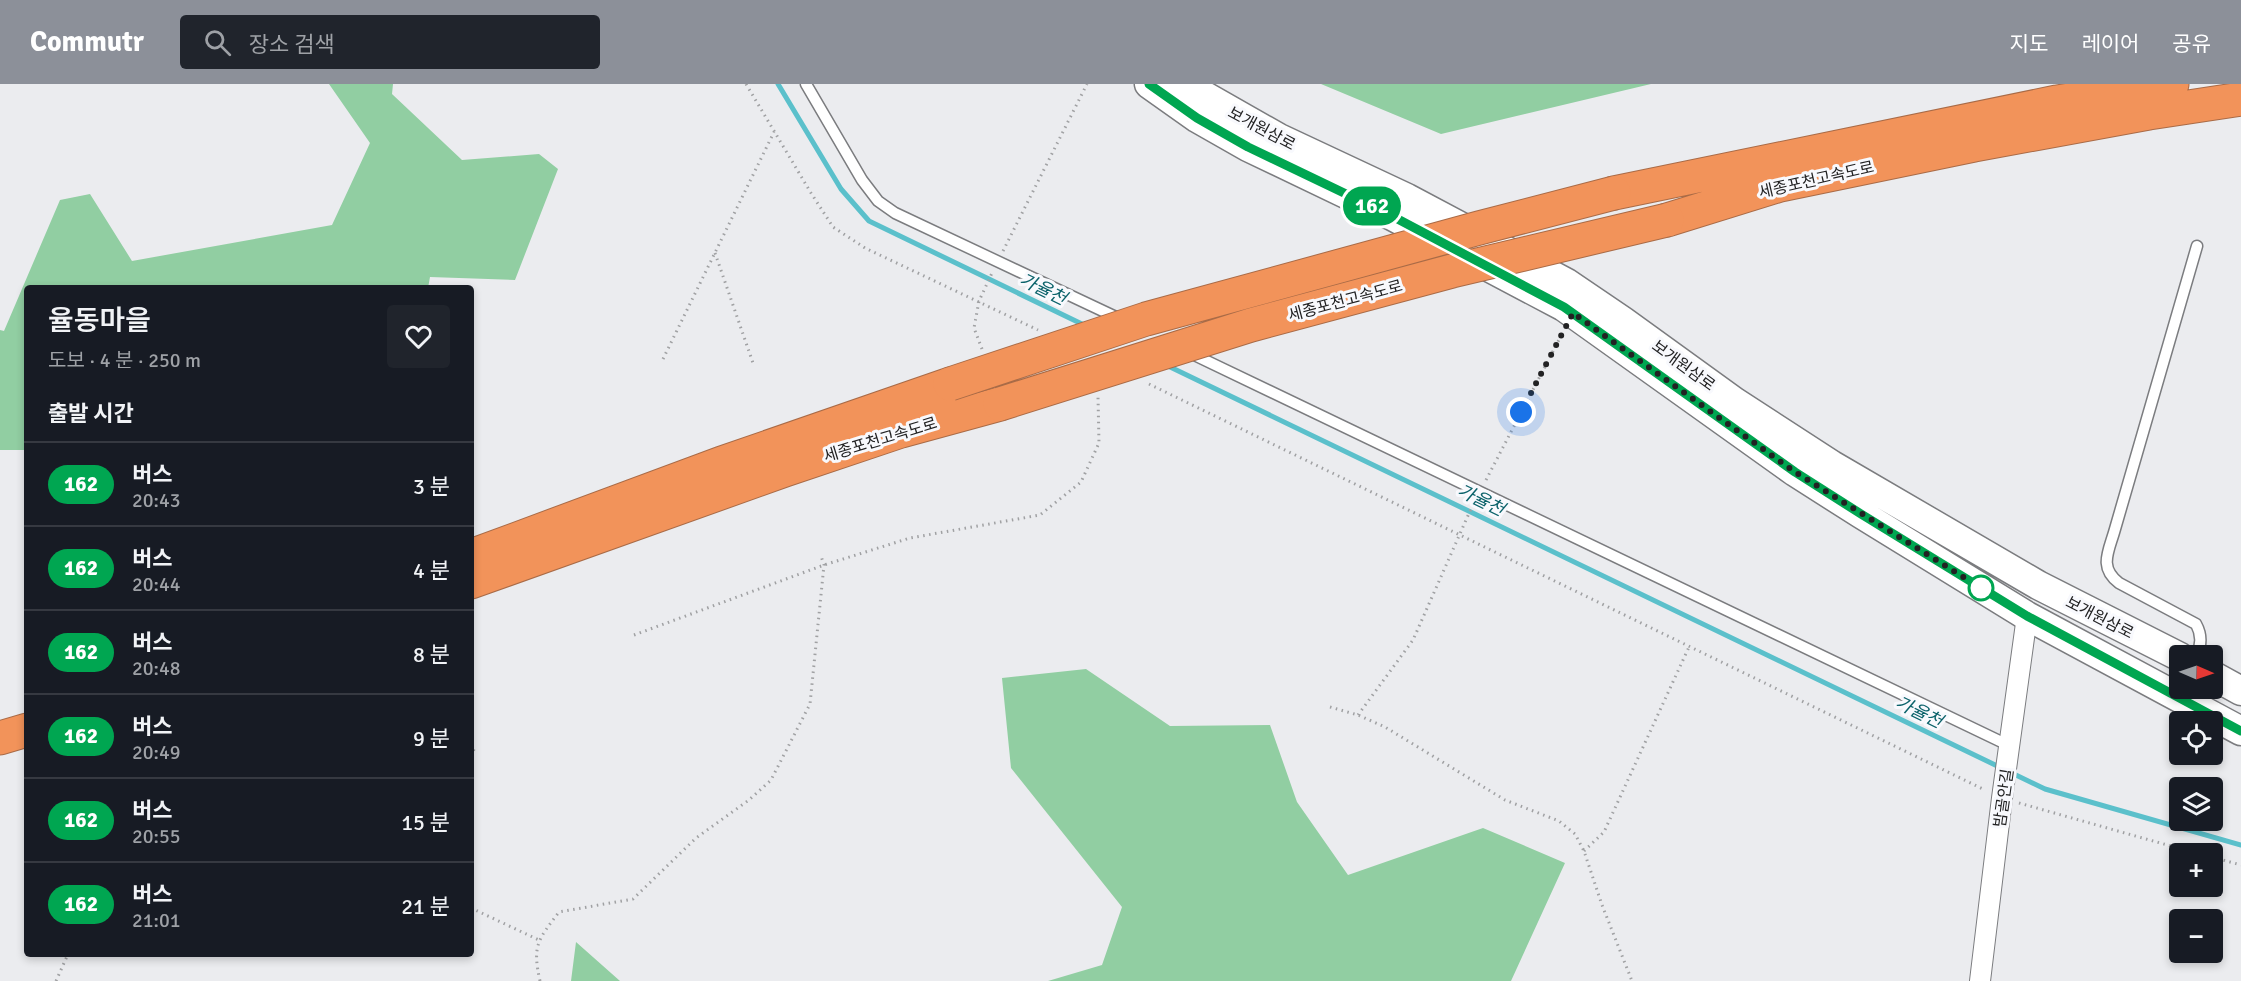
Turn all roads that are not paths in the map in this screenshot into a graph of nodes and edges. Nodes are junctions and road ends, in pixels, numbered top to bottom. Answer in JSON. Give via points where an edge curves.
{"nodes":[{"id":1,"x":806,"y":84,"type":"edge"},
{"id":2,"x":1149,"y":84,"type":"edge"},
{"id":3,"x":1184,"y":84,"type":"edge"},
{"id":4,"x":2172,"y":84,"type":"edge"},
{"id":5,"x":2241,"y":99,"type":"edge"},
{"id":6,"x":2197,"y":246,"type":"dead end"},
{"id":7,"x":1148,"y":332,"type":"dead end"},
{"id":8,"x":1169,"y":343,"type":"dead end"},
{"id":9,"x":474,"y":555,"type":"edge"},
{"id":10,"x":474,"y":581,"type":"edge"},
{"id":11,"x":2027,"y":616,"type":"junction"},
{"id":12,"x":2199,"y":645,"type":"edge"},
{"id":13,"x":2169,"y":651,"type":"edge"},
{"id":14,"x":2223,"y":681,"type":"edge"},
{"id":15,"x":2241,"y":691,"type":"edge"},
{"id":16,"x":24,"y":708,"type":"edge"},
{"id":17,"x":0,"y":716,"type":"edge"},
{"id":18,"x":24,"y":731,"type":"edge"},
{"id":19,"x":2241,"y":731,"type":"edge"},
{"id":20,"x":0,"y":738,"type":"edge"},
{"id":21,"x":2010,"y":749,"type":"junction"},
{"id":22,"x":1982,"y":979,"type":"edge"}],
"edges":[{"from":1,"to":7,"type":"lane","via":[[878,201],[996,265]]},
{"from":2,"to":11,"type":"main road","name":"보개원삼로","via":[[1248,147],[1392,216],[1573,313],[1795,472]]},
{"from":3,"to":13,"type":"main road","name":"보개원삼로","via":[[1279,138],[1407,198],[1567,283],[1832,465],[2038,585]]},
{"from":4,"to":9,"type":"highway","name":"세종포천고속도로","bridge":true,"via":[[2057,102],[1614,193],[1156,316],[950,384]]},
{"from":5,"to":10,"type":"highway","name":"세종포천고속도로","bridge":true,"via":[[1974,145],[1780,185],[1667,220],[1452,271],[1251,325],[901,431]]},
{"from":6,"to":12,"type":"lane","via":[[2106,568],[2119,584],[2196,624]]},
{"from":8,"to":21,"type":"lane"},
{"from":11,"to":19,"type":"main road","name":"보개원삼로"},
{"from":11,"to":21,"type":"street","name":"밤골안길"},
{"from":14,"to":15,"type":"main road"},
{"from":16,"to":17,"type":"highway"},
{"from":18,"to":20,"type":"highway"},
{"from":21,"to":22,"type":"street","name":"밤골안길"}]}
